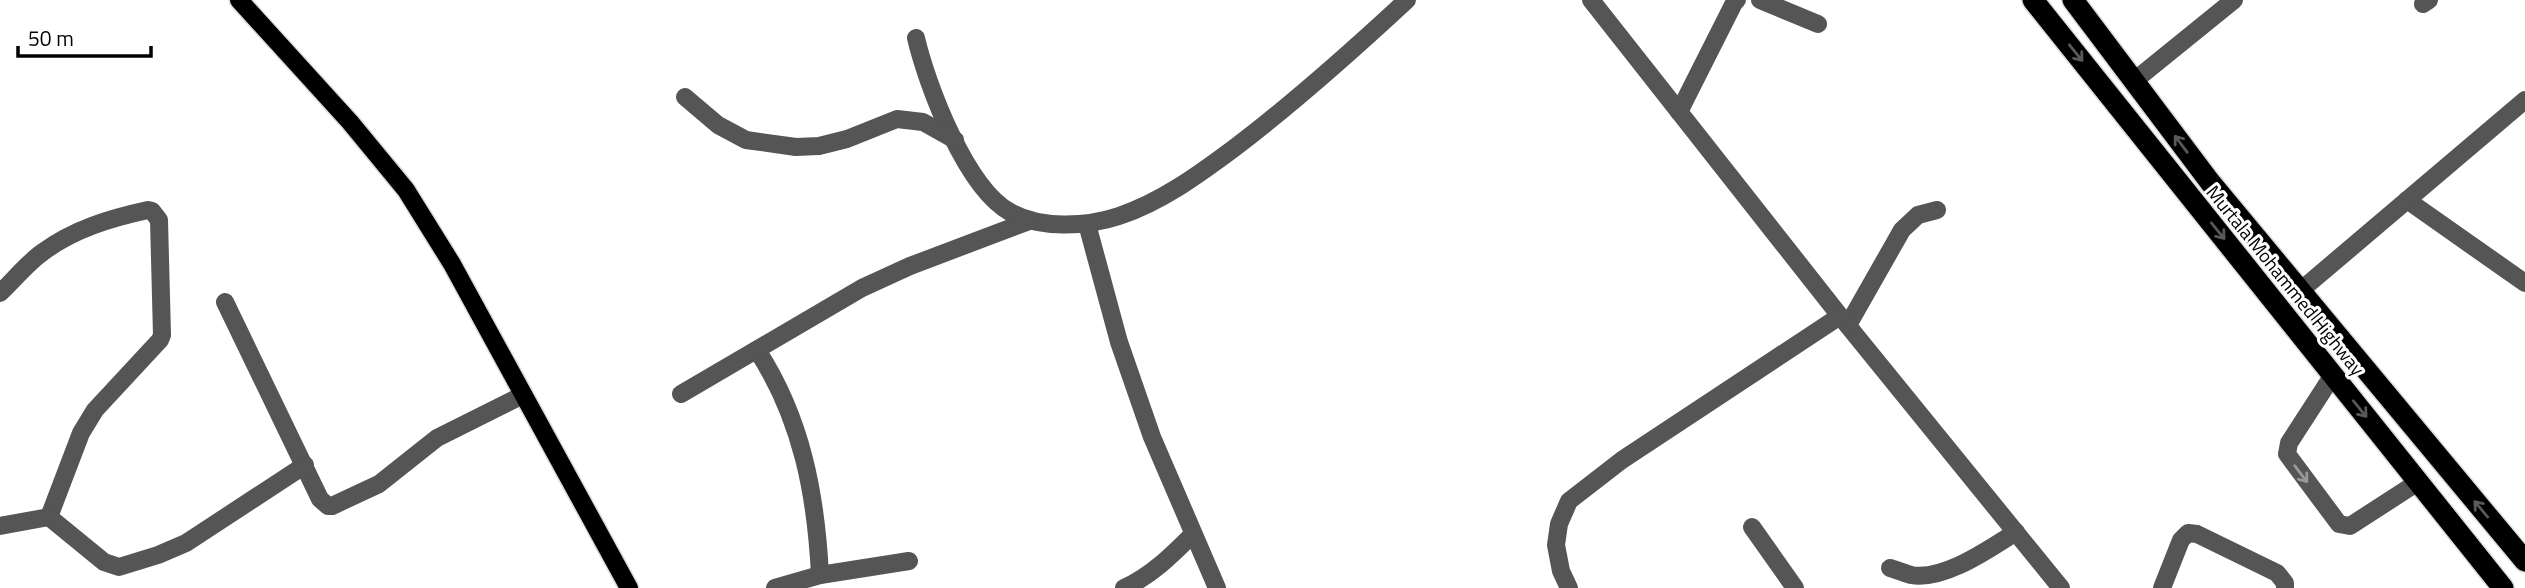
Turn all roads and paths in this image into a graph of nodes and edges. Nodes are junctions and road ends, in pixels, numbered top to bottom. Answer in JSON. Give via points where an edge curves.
{"nodes":[{"id":1,"x":239,"y":0,"type":"edge"},
{"id":2,"x":1407,"y":0,"type":"edge"},
{"id":3,"x":1591,"y":0,"type":"edge"},
{"id":4,"x":1737,"y":0,"type":"edge"},
{"id":5,"x":1760,"y":0,"type":"edge"},
{"id":6,"x":2033,"y":0,"type":"edge"},
{"id":7,"x":2073,"y":0,"type":"edge"},
{"id":8,"x":2234,"y":0,"type":"edge"},
{"id":9,"x":1818,"y":24,"type":"dead end"},
{"id":10,"x":915,"y":38,"type":"dead end"},
{"id":11,"x":2134,"y":81,"type":"junction"},
{"id":12,"x":685,"y":97,"type":"dead end"},
{"id":13,"x":2525,"y":100,"type":"edge"},
{"id":14,"x":1679,"y":112,"type":"junction"},
{"id":15,"x":956,"y":140,"type":"junction"},
{"id":16,"x":2407,"y":200,"type":"junction"},
{"id":17,"x":1937,"y":210,"type":"dead end"},
{"id":18,"x":1029,"y":220,"type":"junction"},
{"id":19,"x":1087,"y":224,"type":"junction"},
{"id":20,"x":2525,"y":283,"type":"edge"},
{"id":21,"x":2300,"y":291,"type":"junction"},
{"id":22,"x":0,"y":293,"type":"edge"},
{"id":23,"x":225,"y":302,"type":"dead end"},
{"id":24,"x":1844,"y":321,"type":"junction"},
{"id":25,"x":758,"y":350,"type":"junction"},
{"id":26,"x":2333,"y":375,"type":"junction"},
{"id":27,"x":681,"y":394,"type":"dead end"},
{"id":28,"x":523,"y":395,"type":"junction"},
{"id":29,"x":305,"y":465,"type":"junction"},
{"id":30,"x":2418,"y":482,"type":"junction"},
{"id":31,"x":49,"y":517,"type":"junction"},
{"id":32,"x":0,"y":526,"type":"edge"},
{"id":33,"x":1752,"y":527,"type":"dead end"},
{"id":34,"x":2016,"y":532,"type":"junction"},
{"id":35,"x":1192,"y":534,"type":"junction"},
{"id":36,"x":909,"y":561,"type":"dead end"},
{"id":37,"x":2525,"y":561,"type":"edge"},
{"id":38,"x":1890,"y":568,"type":"dead end"},
{"id":39,"x":820,"y":575,"type":"junction"},
{"id":40,"x":629,"y":588,"type":"edge"},
{"id":41,"x":775,"y":588,"type":"edge"},
{"id":42,"x":1124,"y":588,"type":"edge"},
{"id":43,"x":1217,"y":588,"type":"edge"},
{"id":44,"x":1569,"y":588,"type":"edge"},
{"id":45,"x":1795,"y":588,"type":"edge"},
{"id":46,"x":2061,"y":588,"type":"edge"},
{"id":47,"x":2162,"y":588,"type":"edge"},
{"id":48,"x":2285,"y":588,"type":"edge"},
{"id":49,"x":2504,"y":588,"type":"edge"}],
"edges":[{"from":1,"to":28,"type":"main road","via":[[406,190]]},
{"from":2,"to":19,"type":"street","via":[[1273,119],[1189,181],[1119,216]]},
{"from":3,"to":14,"type":"street"},
{"from":4,"to":14,"type":"street"},
{"from":5,"to":9,"type":"street"},
{"from":6,"to":26,"type":"highway","name":"Murtala Mohammed Highway","one_way":true},
{"from":7,"to":11,"type":"highway","name":"Murtala Mohammed Highway"},
{"from":8,"to":11,"type":"street"},
{"from":10,"to":15,"type":"street","via":[[923,69]]},
{"from":21,"to":11,"type":"highway","name":"Murtala Mohammed Highway","one_way":true},
{"from":12,"to":15,"type":"street","via":[[718,125],[746,140],[820,146],[897,120],[923,122]]},
{"from":13,"to":16,"type":"street"},
{"from":14,"to":24,"type":"street"},
{"from":15,"to":18,"type":"street","via":[[979,185],[1009,212]]},
{"from":16,"to":20,"type":"street"},
{"from":16,"to":21,"type":"street"},
{"from":17,"to":24,"type":"street","via":[[1918,215],[1902,230]]},
{"from":18,"to":19,"type":"street"},
{"from":18,"to":25,"type":"street","via":[[862,288]]},
{"from":19,"to":35,"type":"street","via":[[1119,342]]},
{"from":37,"to":21,"type":"highway","name":"Murtala Mohammed Highway","one_way":true},
{"from":22,"to":31,"type":"street","via":[[41,252],[67,237],[110,218],[148,210],[159,220],[162,335],[95,410],[81,433]]},
{"from":23,"to":29,"type":"street"},
{"from":24,"to":34,"type":"street"},
{"from":24,"to":44,"type":"street","via":[[1622,460],[1569,501],[1556,545]]},
{"from":25,"to":27,"type":"street"},
{"from":25,"to":39,"type":"street","via":[[800,439],[817,524]]},
{"from":26,"to":30,"type":"highway","name":"Murtala Mohammed Highway","one_way":true},
{"from":26,"to":30,"type":"street","one_way":true,"via":[[2288,443],[2287,454],[2339,524],[2350,526]]},
{"from":28,"to":29,"type":"street","via":[[437,438],[379,484],[332,506],[320,499]]},
{"from":28,"to":40,"type":"main road"},
{"from":29,"to":31,"type":"street","via":[[186,543],[119,568],[104,562]]},
{"from":30,"to":49,"type":"highway","name":"Murtala Mohammed Highway"},
{"from":31,"to":32,"type":"street"},
{"from":33,"to":45,"type":"street"},
{"from":34,"to":38,"type":"street","via":[[1957,566],[1924,575]]},
{"from":34,"to":46,"type":"street"},
{"from":35,"to":42,"type":"street","via":[[1166,561]]},
{"from":35,"to":43,"type":"street"},
{"from":36,"to":39,"type":"street"},
{"from":39,"to":41,"type":"street"},
{"from":47,"to":48,"type":"street","via":[[2188,533],[2277,573]]}]}
